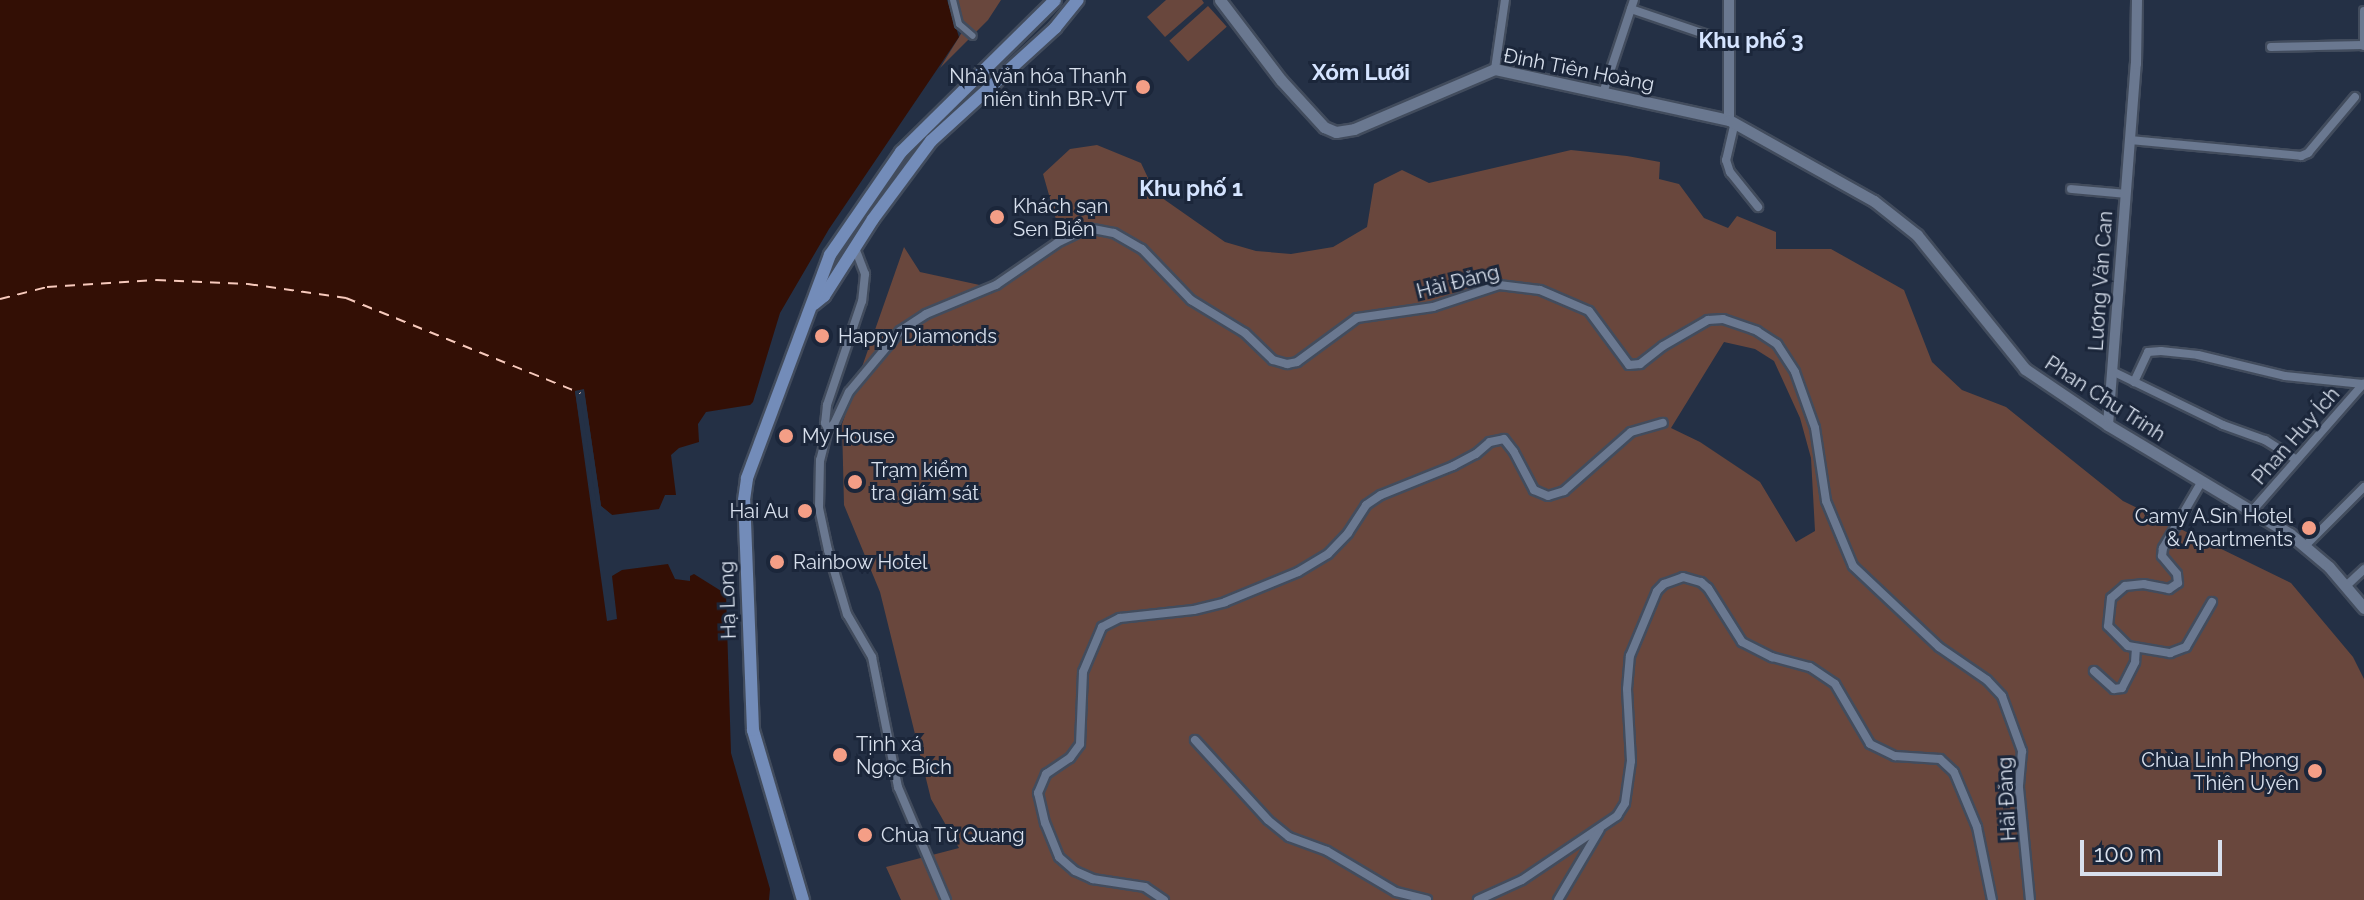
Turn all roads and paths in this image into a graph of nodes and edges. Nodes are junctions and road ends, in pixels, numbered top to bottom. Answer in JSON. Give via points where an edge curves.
{"nodes":[{"id":1,"x":953,"y":0,"type":"edge"},
{"id":2,"x":1055,"y":0,"type":"edge"},
{"id":3,"x":1078,"y":0,"type":"edge"},
{"id":4,"x":1220,"y":0,"type":"edge"},
{"id":5,"x":1505,"y":0,"type":"edge"},
{"id":6,"x":1729,"y":0,"type":"edge"},
{"id":7,"x":2137,"y":0,"type":"edge"},
{"id":8,"x":1632,"y":4,"type":"edge"},
{"id":9,"x":2364,"y":11,"type":"edge"},
{"id":10,"x":973,"y":36,"type":"dead end"},
{"id":11,"x":1728,"y":42,"type":"junction"},
{"id":12,"x":2364,"y":45,"type":"edge"},
{"id":13,"x":2271,"y":47,"type":"dead end"},
{"id":14,"x":1495,"y":69,"type":"junction"},
{"id":15,"x":1604,"y":90,"type":"junction"},
{"id":16,"x":2355,"y":97,"type":"dead end"},
{"id":17,"x":1732,"y":123,"type":"junction"},
{"id":18,"x":919,"y":133,"type":"junction"},
{"id":19,"x":2130,"y":140,"type":"junction"},
{"id":20,"x":931,"y":141,"type":"junction"},
{"id":21,"x":2071,"y":189,"type":"dead end"},
{"id":22,"x":2126,"y":194,"type":"junction"},
{"id":23,"x":1758,"y":207,"type":"dead end"},
{"id":24,"x":841,"y":238,"type":"junction"},
{"id":25,"x":855,"y":248,"type":"junction"},
{"id":26,"x":814,"y":304,"type":"junction"},
{"id":27,"x":2112,"y":371,"type":"junction"},
{"id":28,"x":2134,"y":382,"type":"junction"},
{"id":29,"x":2364,"y":383,"type":"edge"},
{"id":30,"x":1663,"y":423,"type":"dead end"},
{"id":31,"x":2108,"y":425,"type":"junction"},
{"id":32,"x":828,"y":429,"type":"junction"},
{"id":33,"x":2296,"y":459,"type":"junction"},
{"id":34,"x":2202,"y":481,"type":"junction"},
{"id":35,"x":2364,"y":487,"type":"edge"},
{"id":36,"x":2252,"y":511,"type":"junction"},
{"id":37,"x":2306,"y":545,"type":"junction"},
{"id":38,"x":2364,"y":569,"type":"edge"},
{"id":39,"x":2346,"y":586,"type":"junction"},
{"id":40,"x":2212,"y":602,"type":"dead end"},
{"id":41,"x":2364,"y":608,"type":"edge"},
{"id":42,"x":2136,"y":649,"type":"junction"},
{"id":43,"x":2094,"y":671,"type":"dead end"},
{"id":44,"x":1195,"y":740,"type":"dead end"},
{"id":45,"x":1600,"y":828,"type":"junction"},
{"id":46,"x":803,"y":900,"type":"edge"},
{"id":47,"x":946,"y":900,"type":"edge"},
{"id":48,"x":1164,"y":900,"type":"edge"},
{"id":49,"x":1427,"y":900,"type":"edge"},
{"id":50,"x":1478,"y":900,"type":"edge"},
{"id":51,"x":1558,"y":900,"type":"edge"},
{"id":52,"x":1992,"y":900,"type":"edge"},
{"id":53,"x":2030,"y":900,"type":"edge"}],
"edges":[{"from":1,"to":10,"type":"street","via":[[959,24]]},
{"from":2,"to":18,"type":"main road","name":"Hạ Long"},
{"from":3,"to":20,"type":"main road","name":"Hạ Long","via":[[1055,28]]},
{"from":4,"to":14,"type":"main road","name":"Đinh Tiên Hoàng","via":[[1281,80],[1324,127],[1336,132]]},
{"from":5,"to":14,"type":"street"},
{"from":6,"to":11,"type":"street"},
{"from":7,"to":19,"type":"street","name":"Lương Văn Can"},
{"from":8,"to":11,"type":"street"},
{"from":8,"to":15,"type":"street"},
{"from":9,"to":12,"type":"street"},
{"from":11,"to":17,"type":"street"},
{"from":12,"to":13,"type":"street"},
{"from":14,"to":15,"type":"main road","name":"Đinh Tiên Hoàng"},
{"from":15,"to":17,"type":"main road","name":"Đinh Tiên Hoàng"},
{"from":16,"to":19,"type":"street","via":[[2301,156]]},
{"from":17,"to":23,"type":"street","via":[[1726,160]]},
{"from":17,"to":31,"type":"main road","name":"Phan Chu Trinh","via":[[1894,216],[1917,235],[2025,369]]},
{"from":18,"to":20,"type":"main road"},
{"from":18,"to":24,"type":"main road","name":"Hạ Long","via":[[883,173]]},
{"from":19,"to":22,"type":"street","name":"Lương Văn Can"},
{"from":20,"to":25,"type":"main road","name":"Hạ Long"},
{"from":21,"to":22,"type":"street"},
{"from":22,"to":27,"type":"street","name":"Lương Văn Can"},
{"from":24,"to":25,"type":"main road"},
{"from":24,"to":26,"type":"main road","name":"Hạ Long","via":[[817,285]]},
{"from":25,"to":26,"type":"main road","name":"Hạ Long"},
{"from":25,"to":32,"type":"street","via":[[865,274],[862,301],[827,405]]},
{"from":26,"to":46,"type":"main road","name":"Hạ Long","via":[[761,436],[744,500],[753,730]]},
{"from":27,"to":28,"type":"street"},
{"from":27,"to":31,"type":"street","name":"Lương Văn Can"},
{"from":28,"to":29,"type":"street","via":[[2148,352],[2161,351],[2285,376]]},
{"from":28,"to":33,"type":"street"},
{"from":29,"to":33,"type":"street","name":"Phan Huy Ích"},
{"from":30,"to":48,"type":"street","via":[[1631,432],[1564,491],[1548,496],[1534,490],[1504,439],[1490,442],[1453,466],[1366,505],[1328,554],[1298,572],[1225,602],[1120,618],[1102,627],[1083,672],[1080,744],[1046,774],[1038,793],[1059,857],[1075,871],[1145,887]]},
{"from":31,"to":34,"type":"main road","name":"Phan Chu Trinh"},
{"from":32,"to":47,"type":"street","via":[[820,460],[819,508],[828,550],[847,614],[872,657],[898,787]]},
{"from":32,"to":53,"type":"street","name":"Hải Đăng","via":[[849,392],[900,331],[926,314],[996,285],[1088,228],[1114,233],[1142,249],[1191,300],[1245,333],[1273,360],[1287,364],[1357,318],[1433,307],[1499,285],[1540,290],[1589,311],[1629,365],[1640,364],[1708,320],[1746,325],[1777,344],[1792,363],[1815,428],[1826,501],[1853,566],[1939,647],[2002,696],[2022,751],[2019,788]]},
{"from":33,"to":36,"type":"street","name":"Phan Huy Ích"},
{"from":34,"to":36,"type":"main road","name":"Phan Chu Trinh"},
{"from":34,"to":42,"type":"street","via":[[2163,548],[2162,556],[2178,583],[2169,589],[2125,586],[2111,598],[2108,626]]},
{"from":35,"to":37,"type":"street"},
{"from":36,"to":37,"type":"main road","name":"Phan Chu Trinh"},
{"from":37,"to":39,"type":"main road","name":"Phan Chu Trinh"},
{"from":38,"to":39,"type":"street"},
{"from":39,"to":41,"type":"main road","name":"Phan Chu Trinh"},
{"from":40,"to":42,"type":"street","via":[[2186,647],[2170,653]]},
{"from":42,"to":43,"type":"street","via":[[2122,688],[2114,689]]},
{"from":44,"to":49,"type":"street","via":[[1289,837],[1327,851],[1396,892]]},
{"from":45,"to":50,"type":"street","name":"Hải Đăng","via":[[1522,880]]},
{"from":45,"to":51,"type":"street","name":"Hải Đăng"},
{"from":45,"to":52,"type":"street","name":"Hải Đăng","via":[[1617,816],[1629,789],[1629,666],[1643,619],[1664,584],[1683,577],[1701,582],[1714,596],[1742,642],[1810,667],[1835,684],[1870,744],[1895,756],[1940,759],[1954,772],[1977,827]]}]}
